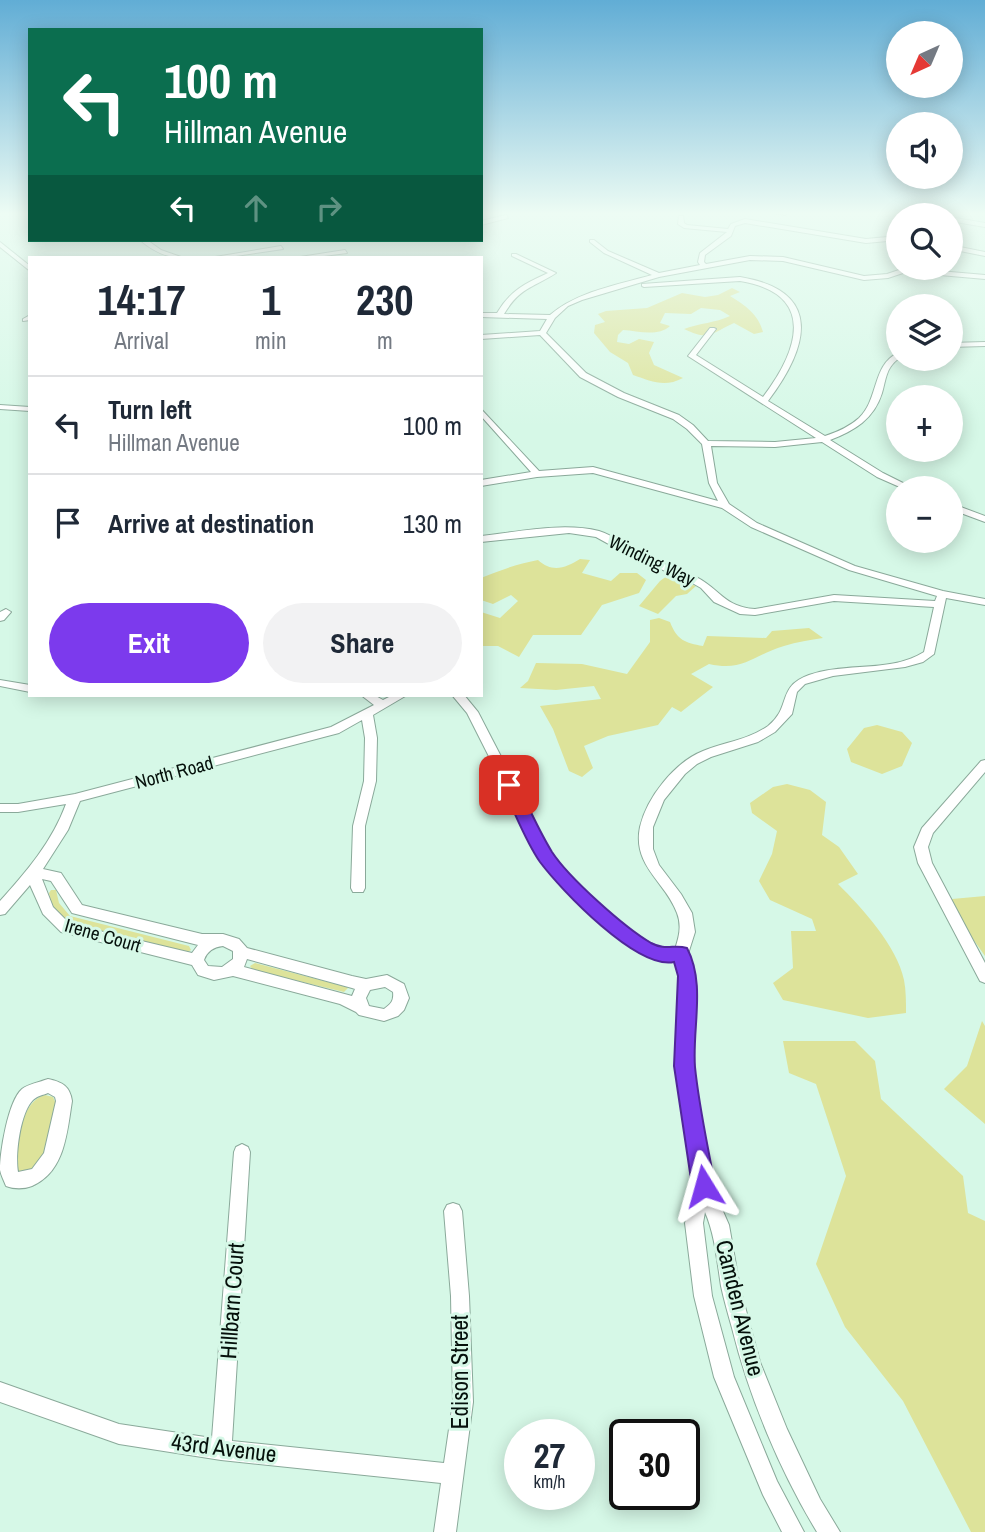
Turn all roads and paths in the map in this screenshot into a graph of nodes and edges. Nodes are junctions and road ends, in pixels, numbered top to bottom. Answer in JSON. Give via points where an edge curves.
{"nodes":[{"id":1,"x":529,"y":284,"type":"edge"},
{"id":2,"x":637,"y":284,"type":"edge"},
{"id":3,"x":762,"y":284,"type":"edge"},
{"id":4,"x":627,"y":285,"type":"joint"},
{"id":5,"x":500,"y":314,"type":"junction"},
{"id":6,"x":483,"y":316,"type":"edge"},
{"id":7,"x":552,"y":317,"type":"junction"},
{"id":8,"x":712,"y":329,"type":"dead end"},
{"id":9,"x":542,"y":333,"type":"junction"},
{"id":10,"x":483,"y":337,"type":"edge"},
{"id":11,"x":985,"y":344,"type":"edge"},
{"id":12,"x":963,"y":345,"type":"edge"},
{"id":13,"x":886,"y":365,"type":"edge"},
{"id":14,"x":764,"y":401,"type":"junction"},
{"id":15,"x":0,"y":407,"type":"edge"},
{"id":16,"x":28,"y":409,"type":"edge"},
{"id":17,"x":483,"y":413,"type":"edge"},
{"id":18,"x":823,"y":440,"type":"junction"},
{"id":19,"x":706,"y":443,"type":"junction"},
{"id":20,"x":537,"y":474,"type":"junction"},
{"id":21,"x":886,"y":478,"type":"edge"},
{"id":22,"x":483,"y":483,"type":"edge"},
{"id":23,"x":716,"y":490,"type":"junction"},
{"id":24,"x":696,"y":497,"type":"junction"},
{"id":25,"x":725,"y":506,"type":"junction"},
{"id":26,"x":963,"y":511,"type":"edge"},
{"id":27,"x":985,"y":519,"type":"edge"},
{"id":28,"x":483,"y":539,"type":"edge"},
{"id":29,"x":941,"y":599,"type":"junction"},
{"id":30,"x":985,"y":602,"type":"edge"},
{"id":31,"x":0,"y":682,"type":"edge"},
{"id":32,"x":28,"y":689,"type":"edge"},
{"id":33,"x":370,"y":697,"type":"edge"},
{"id":34,"x":397,"y":697,"type":"edge"},
{"id":35,"x":460,"y":697,"type":"edge"},
{"id":36,"x":383,"y":705,"type":"junction"},
{"id":37,"x":367,"y":715,"type":"junction"},
{"id":38,"x":985,"y":764,"type":"edge"},
{"id":39,"x":75,"y":798,"type":"junction"},
{"id":40,"x":0,"y":808,"type":"edge"},
{"id":41,"x":34,"y":872,"type":"junction"},
{"id":42,"x":358,"y":888,"type":"dead end"},
{"id":43,"x":0,"y":910,"type":"edge"},
{"id":44,"x":216,"y":941,"type":"junction"},
{"id":45,"x":242,"y":952,"type":"junction"},
{"id":46,"x":681,"y":954,"type":"junction"},
{"id":47,"x":197,"y":960,"type":"junction"},
{"id":48,"x":233,"y":970,"type":"junction"},
{"id":49,"x":985,"y":977,"type":"edge"},
{"id":50,"x":366,"y":985,"type":"junction"},
{"id":51,"x":360,"y":1007,"type":"junction"},
{"id":52,"x":242,"y":1152,"type":"dead end"},
{"id":53,"x":1,"y":1155,"type":"edge"},
{"id":54,"x":704,"y":1186,"type":"junction"},
{"id":55,"x":453,"y":1211,"type":"dead end"},
{"id":56,"x":0,"y":1392,"type":"edge"},
{"id":57,"x":221,"y":1450,"type":"junction"},
{"id":58,"x":454,"y":1474,"type":"junction"},
{"id":59,"x":445,"y":1532,"type":"edge"},
{"id":60,"x":793,"y":1532,"type":"edge"},
{"id":61,"x":829,"y":1532,"type":"edge"}],
"edges":[{"from":1,"to":5,"type":"street"},
{"from":2,"to":4,"type":"street"},
{"from":3,"to":14,"type":"street","via":[[783,294],[797,314],[796,347]]},
{"from":4,"to":7,"type":"street","via":[[570,303]]},
{"from":5,"to":6,"type":"street"},
{"from":5,"to":7,"type":"street"},
{"from":7,"to":9,"type":"street"},
{"from":8,"to":14,"type":"street","via":[[692,356]]},
{"from":9,"to":10,"type":"street"},
{"from":9,"to":19,"type":"street","via":[[583,375],[676,417]]},
{"from":11,"to":12,"type":"street"},
{"from":13,"to":18,"type":"street","via":[[875,401],[862,421]]},
{"from":14,"to":18,"type":"street"},
{"from":15,"to":16,"type":"street"},
{"from":17,"to":20,"type":"street"},
{"from":18,"to":19,"type":"street"},
{"from":18,"to":21,"type":"street"},
{"from":19,"to":23,"type":"street"},
{"from":20,"to":22,"type":"street"},
{"from":20,"to":24,"type":"street","via":[[593,470]]},
{"from":23,"to":24,"type":"street"},
{"from":23,"to":25,"type":"street"},
{"from":24,"to":25,"type":"street"},
{"from":25,"to":29,"type":"street","via":[[754,525],[828,559]]},
{"from":26,"to":27,"type":"street"},
{"from":28,"to":29,"type":"street","name":"Winding Way","via":[[569,530],[598,534],[691,578],[740,611],[834,598]]},
{"from":29,"to":30,"type":"street"},
{"from":29,"to":46,"type":"street","via":[[929,654],[923,660],[854,668],[800,682],[790,692],[786,714],[773,728],[757,739],[698,758],[658,800],[644,831],[646,855],[689,922]]},
{"from":31,"to":32,"type":"street"},
{"from":33,"to":36,"type":"street"},
{"from":34,"to":36,"type":"street","name":"North Road"},
{"from":35,"to":46,"type":"street","via":[[472,712],[547,857],[599,914],[627,936],[666,957]]},
{"from":36,"to":37,"type":"street","name":"North Road"},
{"from":37,"to":39,"type":"street","name":"North Road","via":[[335,730]]},
{"from":37,"to":42,"type":"street","via":[[370,781],[359,826]]},
{"from":38,"to":49,"type":"street","via":[[927,831],[921,847]]},
{"from":39,"to":40,"type":"street","name":"North Road"},
{"from":39,"to":41,"type":"street","via":[[66,826]]},
{"from":41,"to":43,"type":"street"},
{"from":41,"to":44,"type":"street","name":"Irene Court","via":[[56,877],[77,909]]},
{"from":41,"to":47,"type":"street","name":"Irene Court","via":[[44,906],[66,928]]},
{"from":44,"to":45,"type":"street","via":[[236,943]]},
{"from":44,"to":47,"type":"street","via":[[203,948]]},
{"from":45,"to":48,"type":"street"},
{"from":45,"to":50,"type":"street"},
{"from":46,"to":54,"type":"street","via":[[687,976],[685,1066]]},
{"from":47,"to":48,"type":"street","via":[[209,974]]},
{"from":48,"to":51,"type":"street"},
{"from":50,"to":51,"type":"street","via":[[359,995]]},
{"from":50,"to":51,"type":"street","via":[[387,981],[399,988],[401,999],[396,1009],[384,1015]]},
{"from":52,"to":57,"type":"street","name":"Hillbarn Court"},
{"from":53,"to":53,"type":"street","via":[[12,1180],[25,1182],[44,1172],[53,1155],[63,1093],[48,1087],[29,1093]]},
{"from":54,"to":60,"type":"street","name":"Camden Avenue","via":[[694,1223],[717,1350],[743,1428]]},
{"from":54,"to":61,"type":"street","name":"Camden Avenue","via":[[720,1225],[750,1362],[779,1435]]},
{"from":55,"to":58,"type":"street","name":"Edison Street","via":[[463,1402]]},
{"from":56,"to":57,"type":"street","name":"43rd Avenue","via":[[119,1434]]},
{"from":57,"to":58,"type":"street","name":"43rd Avenue"},
{"from":58,"to":59,"type":"street","name":"Edison Street"}]}
